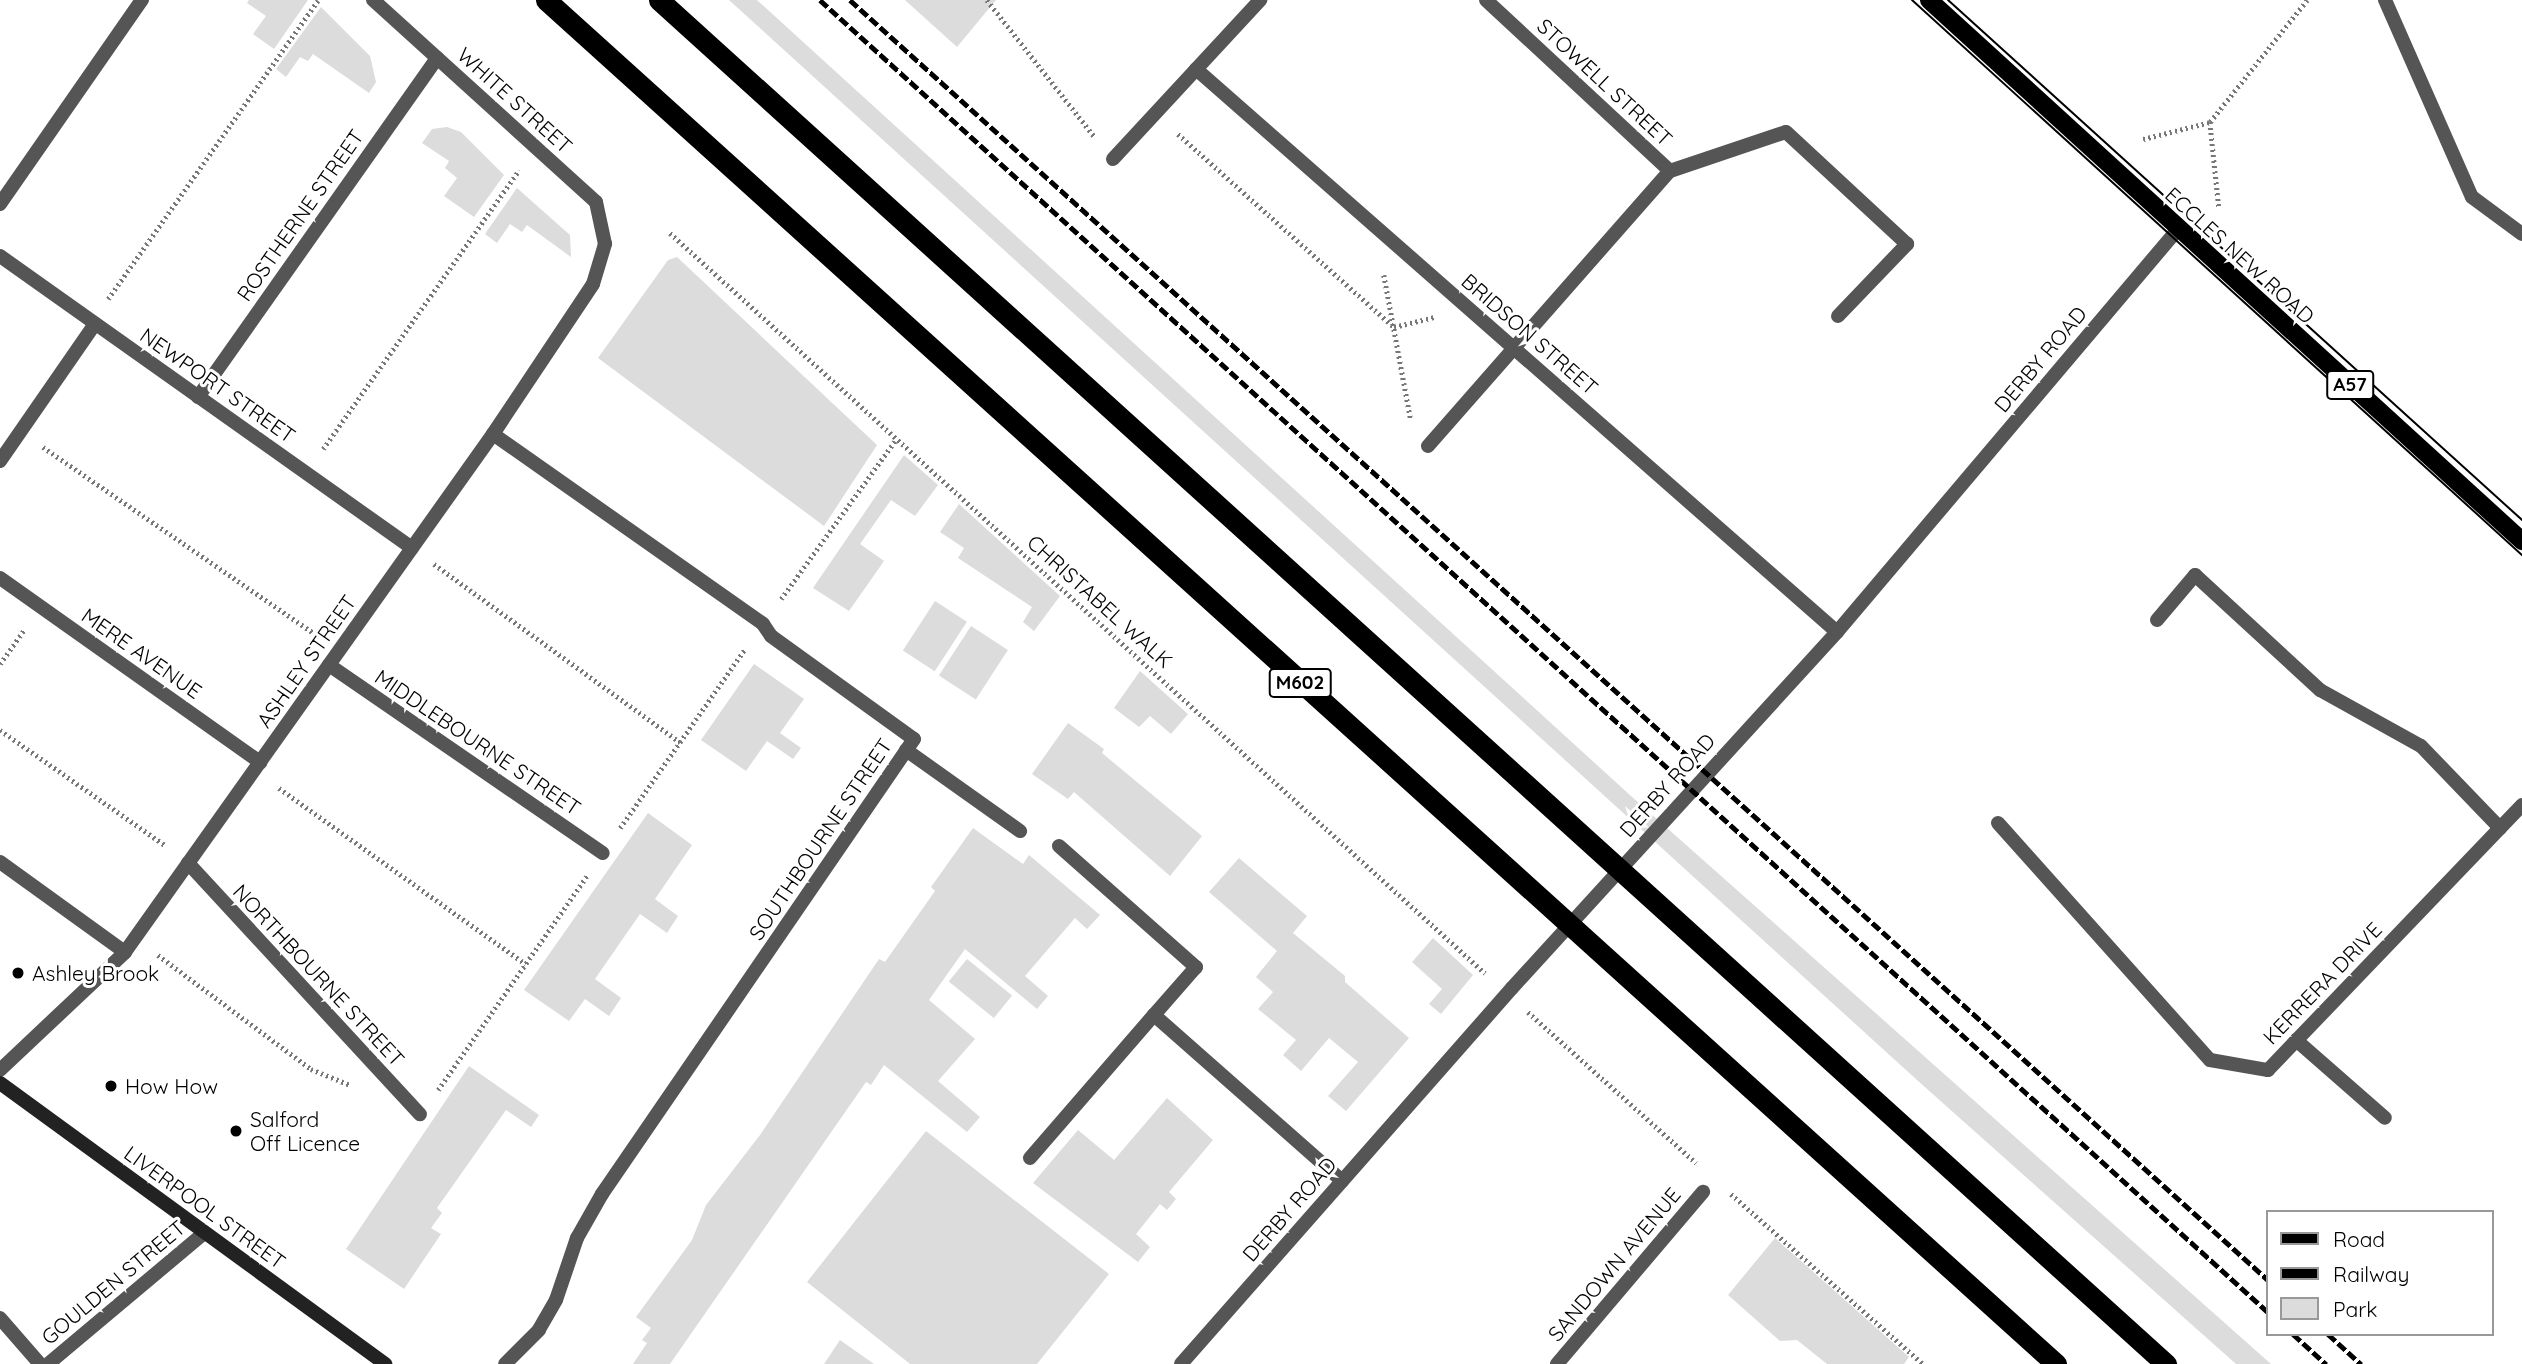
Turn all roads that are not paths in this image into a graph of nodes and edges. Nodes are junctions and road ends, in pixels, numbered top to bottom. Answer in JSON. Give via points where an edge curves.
{"nodes":[{"id":1,"x":142,"y":0,"type":"edge"},
{"id":2,"x":373,"y":0,"type":"edge"},
{"id":3,"x":546,"y":0,"type":"edge"},
{"id":4,"x":659,"y":0,"type":"edge"},
{"id":5,"x":1260,"y":0,"type":"edge"},
{"id":6,"x":1486,"y":0,"type":"edge"},
{"id":7,"x":1929,"y":0,"type":"edge"},
{"id":8,"x":2385,"y":0,"type":"edge"},
{"id":9,"x":437,"y":58,"type":"junction"},
{"id":10,"x":1196,"y":69,"type":"junction"},
{"id":11,"x":1113,"y":159,"type":"road end"},
{"id":12,"x":1670,"y":171,"type":"junction"},
{"id":13,"x":0,"y":204,"type":"edge"},
{"id":14,"x":2178,"y":229,"type":"junction"},
{"id":15,"x":2522,"y":234,"type":"edge"},
{"id":16,"x":605,"y":244,"type":"joint"},
{"id":17,"x":0,"y":256,"type":"edge"},
{"id":18,"x":1838,"y":316,"type":"dead end"},
{"id":19,"x":95,"y":324,"type":"junction"},
{"id":20,"x":1515,"y":348,"type":"junction"},
{"id":21,"x":198,"y":397,"type":"junction"},
{"id":22,"x":493,"y":434,"type":"junction"},
{"id":23,"x":1428,"y":446,"type":"road end"},
{"id":24,"x":0,"y":461,"type":"edge"},
{"id":25,"x":2522,"y":541,"type":"edge"},
{"id":26,"x":412,"y":548,"type":"junction"},
{"id":27,"x":0,"y":578,"type":"edge"},
{"id":28,"x":2157,"y":620,"type":"dead end"},
{"id":29,"x":1837,"y":632,"type":"junction"},
{"id":30,"x":329,"y":665,"type":"junction"},
{"id":31,"x":906,"y":750,"type":"junction"},
{"id":32,"x":260,"y":762,"type":"junction"},
{"id":33,"x":2522,"y":805,"type":"edge"},
{"id":34,"x":1998,"y":823,"type":"dead end"},
{"id":35,"x":2500,"y":828,"type":"junction"},
{"id":36,"x":1020,"y":831,"type":"dead end"},
{"id":37,"x":1059,"y":846,"type":"dead end"},
{"id":38,"x":603,"y":853,"type":"dead end"},
{"id":39,"x":0,"y":862,"type":"edge"},
{"id":40,"x":188,"y":863,"type":"junction"},
{"id":41,"x":125,"y":952,"type":"junction"},
{"id":42,"x":1154,"y":1015,"type":"junction"},
{"id":43,"x":2296,"y":1040,"type":"junction"},
{"id":44,"x":0,"y":1070,"type":"edge"},
{"id":45,"x":0,"y":1083,"type":"edge"},
{"id":46,"x":420,"y":1115,"type":"dead end"},
{"id":47,"x":2385,"y":1118,"type":"dead end"},
{"id":48,"x":1030,"y":1158,"type":"dead end"},
{"id":49,"x":1342,"y":1181,"type":"junction"},
{"id":50,"x":1703,"y":1192,"type":"dead end"},
{"id":51,"x":204,"y":1233,"type":"junction"},
{"id":52,"x":0,"y":1318,"type":"edge"},
{"id":53,"x":40,"y":1364,"type":"edge"},
{"id":54,"x":48,"y":1364,"type":"edge"},
{"id":55,"x":386,"y":1364,"type":"edge"},
{"id":56,"x":505,"y":1364,"type":"edge"},
{"id":57,"x":1181,"y":1364,"type":"edge"},
{"id":58,"x":1557,"y":1364,"type":"edge"},
{"id":59,"x":2056,"y":1364,"type":"edge"},
{"id":60,"x":2166,"y":1364,"type":"edge"}],
"edges":[{"from":1,"to":13,"type":"street"},
{"from":2,"to":9,"type":"street","name":"WHITE STREET"},
{"from":3,"to":59,"type":"highway","number":"M602"},
{"from":4,"to":60,"type":"highway"},
{"from":5,"to":10,"type":"street"},
{"from":6,"to":12,"type":"street","name":"STOWELL STREET"},
{"from":7,"to":14,"type":"main road","name":"ECCLES NEW ROAD","number":"A57"},
{"from":8,"to":15,"type":"street","via":[[2472,197]]},
{"from":9,"to":16,"type":"street","name":"WHITE STREET","via":[[596,202]]},
{"from":9,"to":21,"type":"street","name":"ROSTHERNE STREET"},
{"from":10,"to":11,"type":"street"},
{"from":10,"to":20,"type":"street","name":"BRIDSON STREET"},
{"from":12,"to":18,"type":"street","name":"STOWELL STREET","via":[[1786,132],[1907,244]]},
{"from":12,"to":20,"type":"street"},
{"from":14,"to":25,"type":"main road","name":"ECCLES NEW ROAD","number":"A57"},
{"from":14,"to":29,"type":"street","name":"DERBY ROAD"},
{"from":16,"to":22,"type":"street","name":"ASHLEY STREET","via":[[593,284]]},
{"from":17,"to":19,"type":"street","name":"NEWPORT STREET"},
{"from":19,"to":21,"type":"street","name":"NEWPORT STREET"},
{"from":19,"to":24,"type":"street"},
{"from":20,"to":23,"type":"street"},
{"from":20,"to":29,"type":"street","name":"BRIDSON STREET"},
{"from":21,"to":26,"type":"street","name":"NEWPORT STREET"},
{"from":22,"to":26,"type":"street","name":"ASHLEY STREET"},
{"from":22,"to":31,"type":"street","name":"SOUTHBOURNE STREET","via":[[763,624],[771,636],[914,739]]},
{"from":26,"to":30,"type":"street","name":"ASHLEY STREET"},
{"from":27,"to":32,"type":"street","name":"MERE AVENUE"},
{"from":28,"to":35,"type":"street","via":[[2195,575],[2320,690],[2421,746]]},
{"from":29,"to":49,"type":"street","name":"DERBY ROAD"},
{"from":30,"to":32,"type":"street","name":"ASHLEY STREET"},
{"from":30,"to":38,"type":"street","name":"MIDDLEBOURNE STREET"},
{"from":31,"to":36,"type":"street"},
{"from":31,"to":56,"type":"street","name":"SOUTHBOURNE STREET","via":[[602,1194],[577,1238],[556,1300],[539,1330]]},
{"from":32,"to":40,"type":"street","name":"ASHLEY STREET"},
{"from":33,"to":35,"type":"street","name":"KERRERA DRIVE"},
{"from":34,"to":43,"type":"street","name":"KERRERA DRIVE","via":[[2210,1060],[2268,1070]]},
{"from":35,"to":43,"type":"street","name":"KERRERA DRIVE"},
{"from":37,"to":42,"type":"street","via":[[1196,968]]},
{"from":39,"to":41,"type":"street"},
{"from":40,"to":41,"type":"street","name":"ASHLEY STREET"},
{"from":40,"to":46,"type":"street","name":"NORTHBOURNE STREET"},
{"from":41,"to":44,"type":"street","name":"ASHLEY STREET"},
{"from":42,"to":48,"type":"street"},
{"from":42,"to":49,"type":"street"},
{"from":43,"to":47,"type":"street"},
{"from":45,"to":51,"type":"street","name":"LIVERPOOL STREET"},
{"from":49,"to":57,"type":"street","name":"DERBY ROAD"},
{"from":50,"to":58,"type":"street","name":"SANDOWN AVENUE"},
{"from":51,"to":54,"type":"street","name":"GOULDEN STREET"},
{"from":51,"to":55,"type":"street","name":"LIVERPOOL STREET"},
{"from":52,"to":53,"type":"street"}]}
